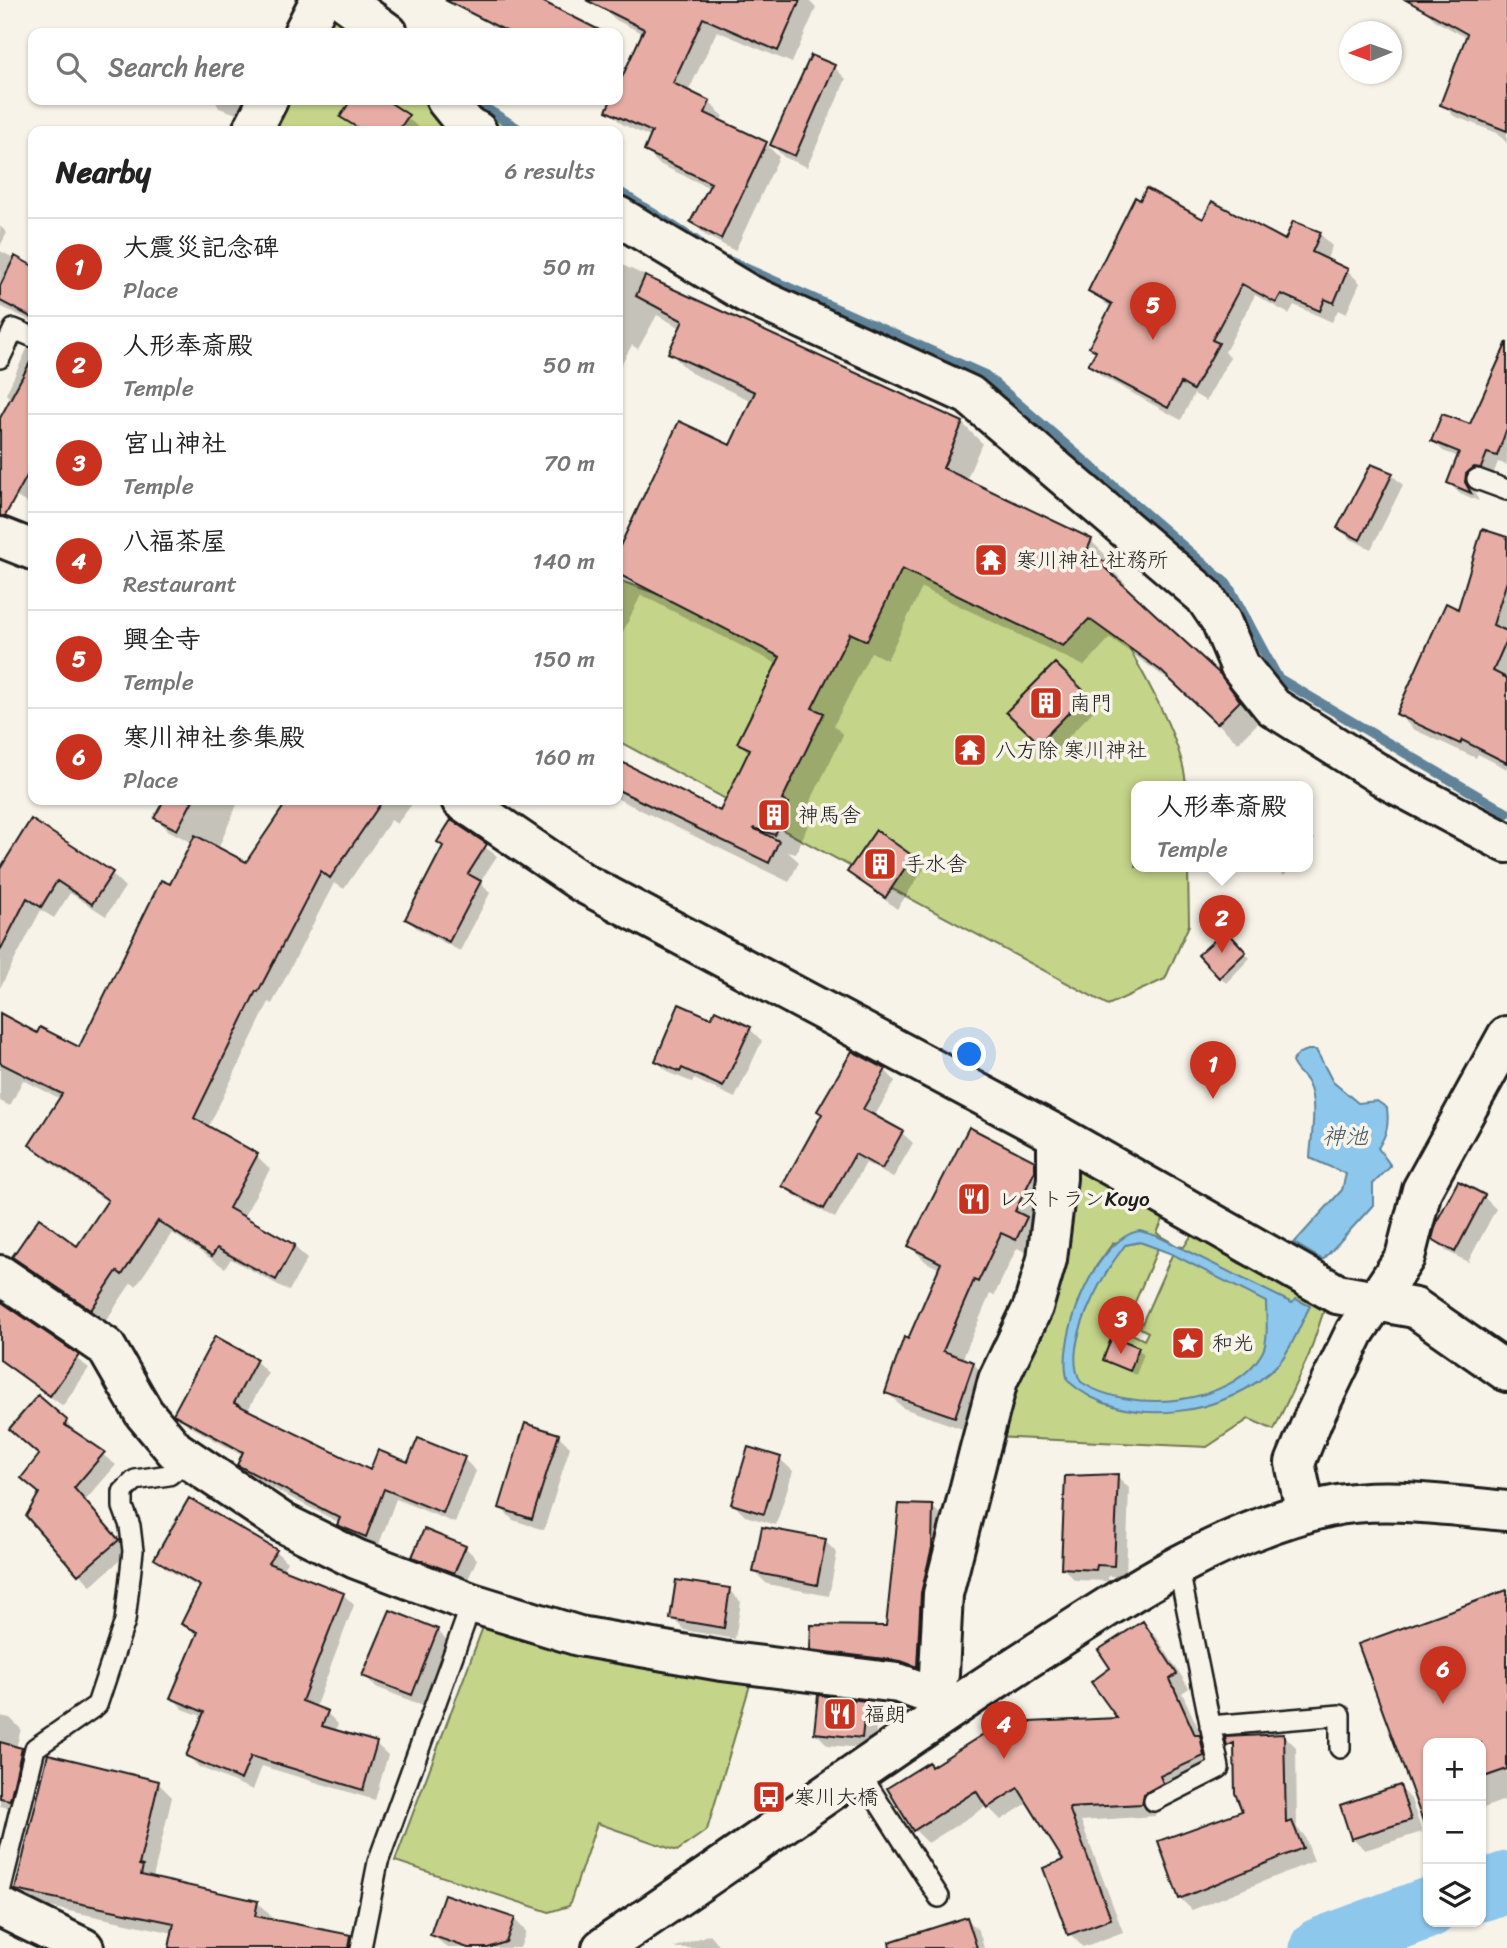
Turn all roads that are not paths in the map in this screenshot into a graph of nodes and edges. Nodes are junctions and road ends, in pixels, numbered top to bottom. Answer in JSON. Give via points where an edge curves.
{"nodes":[{"id":1,"x":320,"y":0,"type":"edge"},
{"id":2,"x":342,"y":0,"type":"edge"},
{"id":3,"x":306,"y":28,"type":"edge"},
{"id":4,"x":381,"y":28,"type":"edge"},
{"id":5,"x":265,"y":105,"type":"edge"},
{"id":6,"x":450,"y":105,"type":"edge"},
{"id":7,"x":255,"y":126,"type":"edge"},
{"id":8,"x":469,"y":126,"type":"edge"},
{"id":9,"x":623,"y":219,"type":"edge"},
{"id":10,"x":28,"y":335,"type":"edge"},
{"id":11,"x":0,"y":358,"type":"edge"},
{"id":12,"x":1477,"y":479,"type":"dead end"},
{"id":13,"x":1507,"y":490,"type":"edge"},
{"id":14,"x":0,"y":537,"type":"edge"},
{"id":15,"x":28,"y":548,"type":"edge"},
{"id":16,"x":468,"y":805,"type":"edge"},
{"id":17,"x":1507,"y":843,"type":"edge"},
{"id":18,"x":1507,"y":1036,"type":"edge"},
{"id":19,"x":1057,"y":1135,"type":"junction"},
{"id":20,"x":0,"y":1275,"type":"edge"},
{"id":21,"x":1376,"y":1301,"type":"junction"},
{"id":22,"x":1507,"y":1372,"type":"edge"},
{"id":23,"x":188,"y":1460,"type":"junction"},
{"id":24,"x":1507,"y":1511,"type":"edge"},
{"id":25,"x":1306,"y":1513,"type":"junction"},
{"id":26,"x":1178,"y":1565,"type":"junction"},
{"id":27,"x":472,"y":1603,"type":"junction"},
{"id":28,"x":941,"y":1703,"type":"junction"},
{"id":29,"x":1210,"y":1726,"type":"junction"},
{"id":30,"x":1340,"y":1748,"type":"dead end"},
{"id":31,"x":859,"y":1772,"type":"junction"},
{"id":32,"x":1154,"y":1801,"type":"dead end"},
{"id":33,"x":0,"y":1892,"type":"edge"},
{"id":34,"x":939,"y":1897,"type":"dead end"},
{"id":35,"x":0,"y":1907,"type":"edge"},
{"id":36,"x":84,"y":1948,"type":"edge"},
{"id":37,"x":361,"y":1948,"type":"edge"},
{"id":38,"x":602,"y":1948,"type":"edge"}],
"edges":[{"from":1,"to":3,"type":"street"},
{"from":2,"to":4,"type":"street"},
{"from":5,"to":7,"type":"street"},
{"from":6,"to":8,"type":"street"},
{"from":9,"to":17,"type":"street","via":[[748,294],[969,395],[1204,596],[1221,621],[1240,666],[1273,707],[1390,781]]},
{"from":10,"to":11,"type":"lane","via":[[14,329]]},
{"from":12,"to":13,"type":"lane"},
{"from":14,"to":15,"type":"street"},
{"from":16,"to":19,"type":"street","via":[[583,883]]},
{"from":18,"to":21,"type":"street","via":[[1422,1190],[1405,1257]]},
{"from":19,"to":21,"type":"street","via":[[1337,1294]]},
{"from":19,"to":28,"type":"street","via":[[1047,1259],[1033,1307],[998,1380],[943,1594]]},
{"from":20,"to":23,"type":"street","via":[[106,1347],[144,1413]]},
{"from":21,"to":22,"type":"street","via":[[1415,1308]]},
{"from":21,"to":25,"type":"street","via":[[1355,1332],[1295,1463]]},
{"from":23,"to":27,"type":"street","via":[[283,1523],[355,1559]]},
{"from":23,"to":33,"type":"lane","via":[[169,1475],[135,1480],[123,1493],[132,1551],[125,1621],[97,1705],[35,1748]]},
{"from":24,"to":25,"type":"street","via":[[1354,1502]]},
{"from":25,"to":26,"type":"street"},
{"from":26,"to":28,"type":"street"},
{"from":26,"to":29,"type":"lane"},
{"from":27,"to":28,"type":"street","via":[[579,1636],[722,1661],[898,1683]]},
{"from":27,"to":37,"type":"lane","via":[[378,1862]]},
{"from":28,"to":31,"type":"street"},
{"from":29,"to":30,"type":"lane","via":[[1340,1715]]},
{"from":29,"to":32,"type":"lane","via":[[1219,1768]]},
{"from":31,"to":34,"type":"lane"},
{"from":31,"to":38,"type":"street"},
{"from":35,"to":36,"type":"street"}]}
